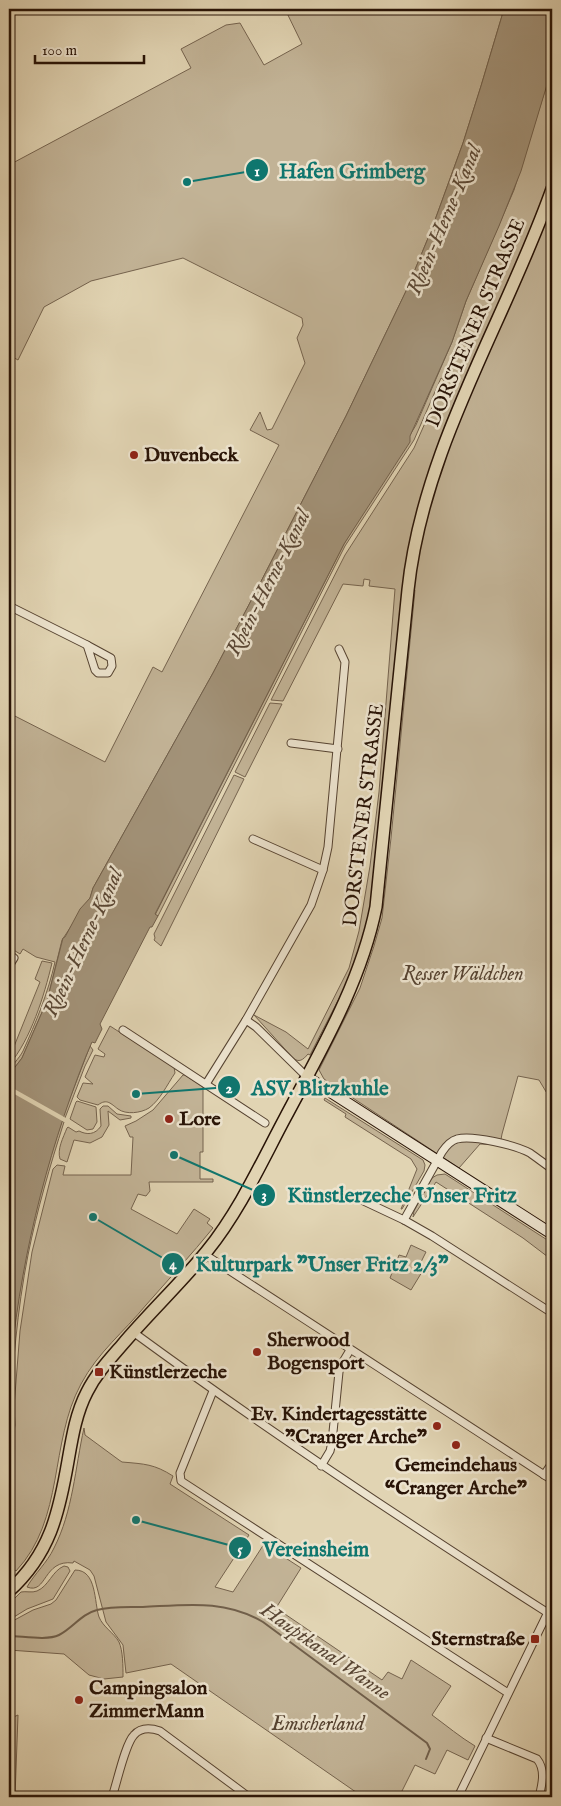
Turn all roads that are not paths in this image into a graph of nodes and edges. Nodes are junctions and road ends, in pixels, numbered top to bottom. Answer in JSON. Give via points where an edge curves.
{"nodes":[{"id":1,"x":552,"y":189,"type":"edge"},
{"id":2,"x":9,"y":606,"type":"edge"},
{"id":3,"x":87,"y":645,"type":"dead end"},
{"id":4,"x":339,"y":649,"type":"dead end"},
{"id":5,"x":291,"y":743,"type":"dead end"},
{"id":6,"x":338,"y":749,"type":"junction"},
{"id":7,"x":253,"y":839,"type":"dead end"},
{"id":8,"x":323,"y":870,"type":"junction"},
{"id":9,"x":11,"y":956,"type":"edge"},
{"id":10,"x":9,"y":966,"type":"edge"},
{"id":11,"x":246,"y":1020,"type":"junction"},
{"id":12,"x":123,"y":1030,"type":"dead end"},
{"id":13,"x":307,"y":1077,"type":"junction"},
{"id":14,"x":206,"y":1084,"type":"junction"},
{"id":15,"x":265,"y":1123,"type":"dead end"},
{"id":16,"x":437,"y":1161,"type":"junction"},
{"id":17,"x":552,"y":1169,"type":"edge"},
{"id":18,"x":354,"y":1196,"type":"dead end"},
{"id":19,"x":404,"y":1220,"type":"junction"},
{"id":20,"x":552,"y":1234,"type":"edge"},
{"id":21,"x":204,"y":1254,"type":"junction"},
{"id":22,"x":552,"y":1313,"type":"edge"},
{"id":23,"x":133,"y":1332,"type":"junction"},
{"id":24,"x":350,"y":1350,"type":"junction"},
{"id":25,"x":213,"y":1391,"type":"junction"},
{"id":26,"x":552,"y":1462,"type":"edge"},
{"id":27,"x":322,"y":1466,"type":"junction"},
{"id":28,"x":544,"y":1475,"type":"junction"},
{"id":29,"x":552,"y":1480,"type":"edge"},
{"id":30,"x":9,"y":1591,"type":"edge"},
{"id":31,"x":552,"y":1604,"type":"edge"},
{"id":32,"x":548,"y":1612,"type":"junction"},
{"id":33,"x":508,"y":1694,"type":"junction"},
{"id":34,"x":486,"y":1738,"type":"junction"},
{"id":35,"x":112,"y":1797,"type":"edge"},
{"id":36,"x":249,"y":1797,"type":"edge"},
{"id":37,"x":458,"y":1797,"type":"edge"},
{"id":38,"x":539,"y":1797,"type":"edge"}],
"edges":[{"from":1,"to":13,"type":"main road","name":"DORSTENER STRASSE","via":[[456,415],[420,520],[410,564],[373,921],[352,984]]},
{"from":2,"to":3,"type":"street"},
{"from":4,"to":6,"type":"street","via":[[346,662]]},
{"from":5,"to":6,"type":"street"},
{"from":6,"to":8,"type":"street"},
{"from":7,"to":8,"type":"street"},
{"from":8,"to":11,"type":"street","via":[[302,921]]},
{"from":9,"to":10,"type":"street"},
{"from":11,"to":13,"type":"street"},
{"from":11,"to":14,"type":"street"},
{"from":12,"to":14,"type":"street"},
{"from":13,"to":16,"type":"main road"},
{"from":13,"to":21,"type":"main road","name":"DORSTENER STRASSE","via":[[245,1194]]},
{"from":14,"to":15,"type":"street"},
{"from":16,"to":17,"type":"street","via":[[447,1145],[464,1138],[492,1141],[522,1150]]},
{"from":16,"to":19,"type":"street"},
{"from":16,"to":20,"type":"main road"},
{"from":18,"to":19,"type":"street"},
{"from":19,"to":22,"type":"street"},
{"from":21,"to":23,"type":"main road","name":"DORSTENER STRASSE"},
{"from":21,"to":24,"type":"street"},
{"from":23,"to":25,"type":"street"},
{"from":23,"to":30,"type":"main road","name":"DORSTENER STRASSE","via":[[99,1372],[86,1394],[75,1427],[52,1531],[31,1567]]},
{"from":24,"to":27,"type":"street","via":[[340,1368],[332,1442]]},
{"from":24,"to":28,"type":"street"},
{"from":25,"to":27,"type":"street"},
{"from":25,"to":33,"type":"street","via":[[180,1473],[181,1481]]},
{"from":26,"to":28,"type":"street"},
{"from":27,"to":32,"type":"street"},
{"from":28,"to":29,"type":"street"},
{"from":31,"to":32,"type":"street"},
{"from":32,"to":33,"type":"street"},
{"from":33,"to":34,"type":"street"},
{"from":34,"to":37,"type":"street"},
{"from":34,"to":38,"type":"street","via":[[537,1759],[543,1775]]},
{"from":35,"to":36,"type":"street","via":[[130,1740],[147,1728],[160,1731]]}]}
